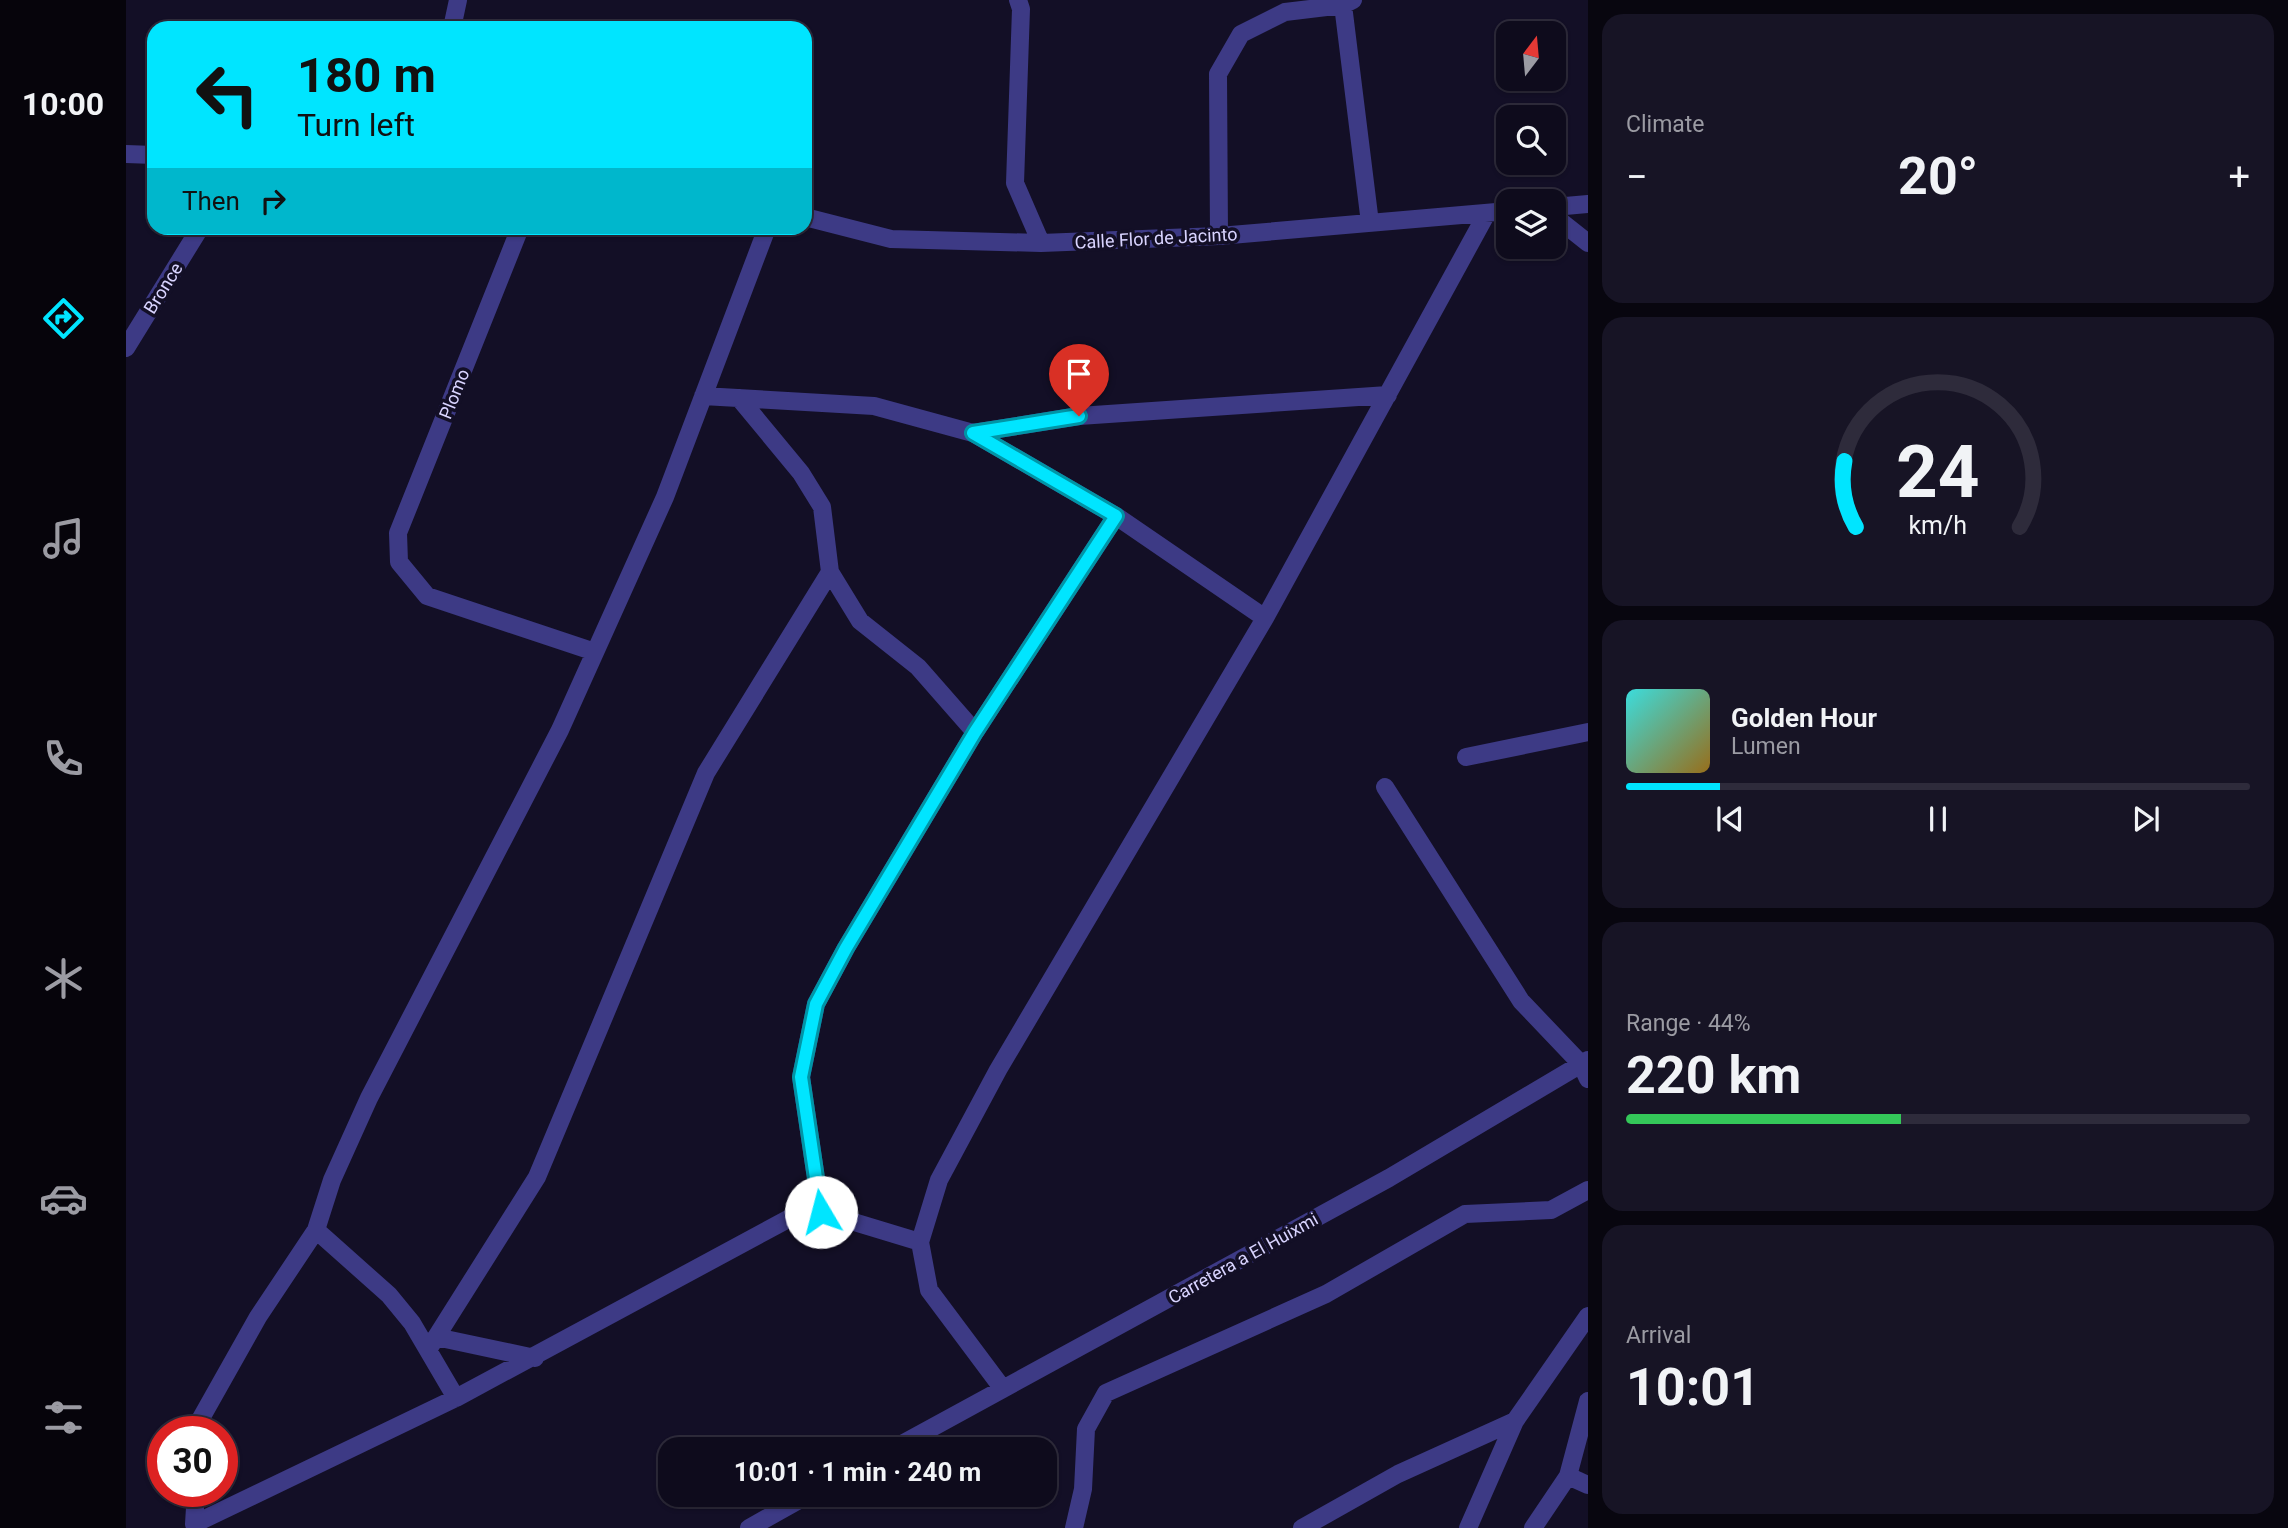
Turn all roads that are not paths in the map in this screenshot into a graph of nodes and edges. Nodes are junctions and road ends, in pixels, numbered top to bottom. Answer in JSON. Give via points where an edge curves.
{"nodes":[{"id":1,"x":458,"y":0,"type":"edge"},
{"id":2,"x":1017,"y":0,"type":"edge"},
{"id":3,"x":1348,"y":2,"type":"edge"},
{"id":4,"x":454,"y":21,"type":"edge"},
{"id":5,"x":126,"y":154,"type":"edge"},
{"id":6,"x":147,"y":155,"type":"edge"},
{"id":7,"x":1588,"y":204,"type":"edge"},
{"id":8,"x":1566,"y":207,"type":"edge"},
{"id":9,"x":1496,"y":212,"type":"edge"},
{"id":10,"x":1487,"y":213,"type":"junction"},
{"id":11,"x":812,"y":219,"type":"edge"},
{"id":12,"x":1370,"y":223,"type":"junction"},
{"id":13,"x":1566,"y":226,"type":"edge"},
{"id":14,"x":196,"y":235,"type":"edge"},
{"id":15,"x":517,"y":235,"type":"edge"},
{"id":16,"x":763,"y":235,"type":"edge"},
{"id":17,"x":1219,"y":236,"type":"junction"},
{"id":18,"x":1041,"y":243,"type":"junction"},
{"id":19,"x":1588,"y":243,"type":"edge"},
{"id":20,"x":126,"y":348,"type":"edge"},
{"id":21,"x":1388,"y":395,"type":"junction"},
{"id":22,"x":703,"y":396,"type":"junction"},
{"id":23,"x":739,"y":398,"type":"junction"},
{"id":24,"x":973,"y":433,"type":"junction"},
{"id":25,"x":1116,"y":516,"type":"junction"},
{"id":26,"x":830,"y":572,"type":"junction"},
{"id":27,"x":1265,"y":618,"type":"junction"},
{"id":28,"x":595,"y":652,"type":"junction"},
{"id":29,"x":975,"y":732,"type":"junction"},
{"id":30,"x":1588,"y":732,"type":"edge"},
{"id":31,"x":1466,"y":757,"type":"dead end"},
{"id":32,"x":1385,"y":787,"type":"dead end"},
{"id":33,"x":1586,"y":1067,"type":"edge"},
{"id":34,"x":1588,"y":1190,"type":"edge"},
{"id":35,"x":821,"y":1212,"type":"junction"},
{"id":36,"x":316,"y":1230,"type":"junction"},
{"id":37,"x":920,"y":1242,"type":"junction"},
{"id":38,"x":1587,"y":1325,"type":"edge"},
{"id":39,"x":432,"y":1343,"type":"junction"},
{"id":40,"x":535,"y":1357,"type":"junction"},
{"id":41,"x":1003,"y":1389,"type":"junction"},
{"id":42,"x":456,"y":1398,"type":"junction"},
{"id":43,"x":1588,"y":1401,"type":"edge"},
{"id":44,"x":202,"y":1416,"type":"edge"},
{"id":45,"x":1515,"y":1422,"type":"junction"},
{"id":46,"x":915,"y":1437,"type":"edge"},
{"id":47,"x":1568,"y":1476,"type":"junction"},
{"id":48,"x":1588,"y":1485,"type":"edge"},
{"id":49,"x":196,"y":1507,"type":"edge"},
{"id":50,"x":787,"y":1507,"type":"edge"},
{"id":51,"x":195,"y":1526,"type":"edge"},
{"id":52,"x":749,"y":1528,"type":"edge"},
{"id":53,"x":1074,"y":1528,"type":"edge"},
{"id":54,"x":1302,"y":1528,"type":"edge"},
{"id":55,"x":1468,"y":1528,"type":"edge"},
{"id":56,"x":1533,"y":1528,"type":"edge"}],
"edges":[{"from":1,"to":4,"type":"street"},
{"from":2,"to":18,"type":"street","via":[[1021,9],[1015,183]]},
{"from":3,"to":12,"type":"street"},
{"from":3,"to":17,"type":"street","via":[[1284,12],[1241,34],[1218,74]]},
{"from":5,"to":6,"type":"street"},
{"from":7,"to":8,"type":"street"},
{"from":9,"to":10,"type":"street","name":"Calle Flor de Jacinto"},
{"from":10,"to":12,"type":"street","name":"Calle Flor de Jacinto"},
{"from":10,"to":21,"type":"street"},
{"from":11,"to":18,"type":"street","name":"Calle Flor de Jacinto","via":[[891,239]]},
{"from":12,"to":17,"type":"street","name":"Calle Flor de Jacinto"},
{"from":13,"to":19,"type":"street"},
{"from":14,"to":20,"type":"street","name":"Bronce"},
{"from":15,"to":28,"type":"street","name":"Plomo","via":[[398,533],[399,562],[427,596]]},
{"from":16,"to":22,"type":"street"},
{"from":17,"to":18,"type":"street","name":"Calle Flor de Jacinto"},
{"from":21,"to":24,"type":"street","via":[[1079,416]]},
{"from":21,"to":27,"type":"street"},
{"from":22,"to":23,"type":"street"},
{"from":22,"to":28,"type":"street","via":[[665,497]]},
{"from":23,"to":24,"type":"street","via":[[874,406]]},
{"from":23,"to":26,"type":"street","via":[[801,473],[822,507]]},
{"from":24,"to":25,"type":"street"},
{"from":25,"to":27,"type":"street"},
{"from":25,"to":29,"type":"street"},
{"from":26,"to":29,"type":"street","via":[[860,621],[918,667]]},
{"from":26,"to":39,"type":"street","via":[[706,774],[537,1177]]},
{"from":27,"to":37,"type":"street","via":[[998,1070],[939,1180]]},
{"from":28,"to":36,"type":"street","via":[[369,1098],[332,1180]]},
{"from":29,"to":35,"type":"street","via":[[816,1004],[801,1077]]},
{"from":30,"to":31,"type":"street"},
{"from":32,"to":33,"type":"street","via":[[1521,1001]]},
{"from":33,"to":41,"type":"street","name":"Carretera a El Huixmi"},
{"from":34,"to":53,"type":"street","via":[[1551,1210],[1465,1214],[1326,1294],[1106,1393],[1086,1429],[1083,1489]]},
{"from":35,"to":37,"type":"street"},
{"from":35,"to":40,"type":"street","via":[[790,1218]]},
{"from":36,"to":39,"type":"street","via":[[389,1295]]},
{"from":36,"to":44,"type":"street","via":[[258,1317]]},
{"from":37,"to":41,"type":"street","via":[[929,1290]]},
{"from":38,"to":45,"type":"street"},
{"from":39,"to":40,"type":"street"},
{"from":39,"to":42,"type":"street"},
{"from":40,"to":42,"type":"street"},
{"from":41,"to":46,"type":"street","name":"Carretera a El Huixmi"},
{"from":42,"to":51,"type":"street"},
{"from":43,"to":47,"type":"street"},
{"from":45,"to":54,"type":"street","via":[[1398,1474]]},
{"from":45,"to":55,"type":"street"},
{"from":47,"to":48,"type":"street"},
{"from":47,"to":56,"type":"street"},
{"from":49,"to":51,"type":"street"},
{"from":50,"to":52,"type":"street"}]}
